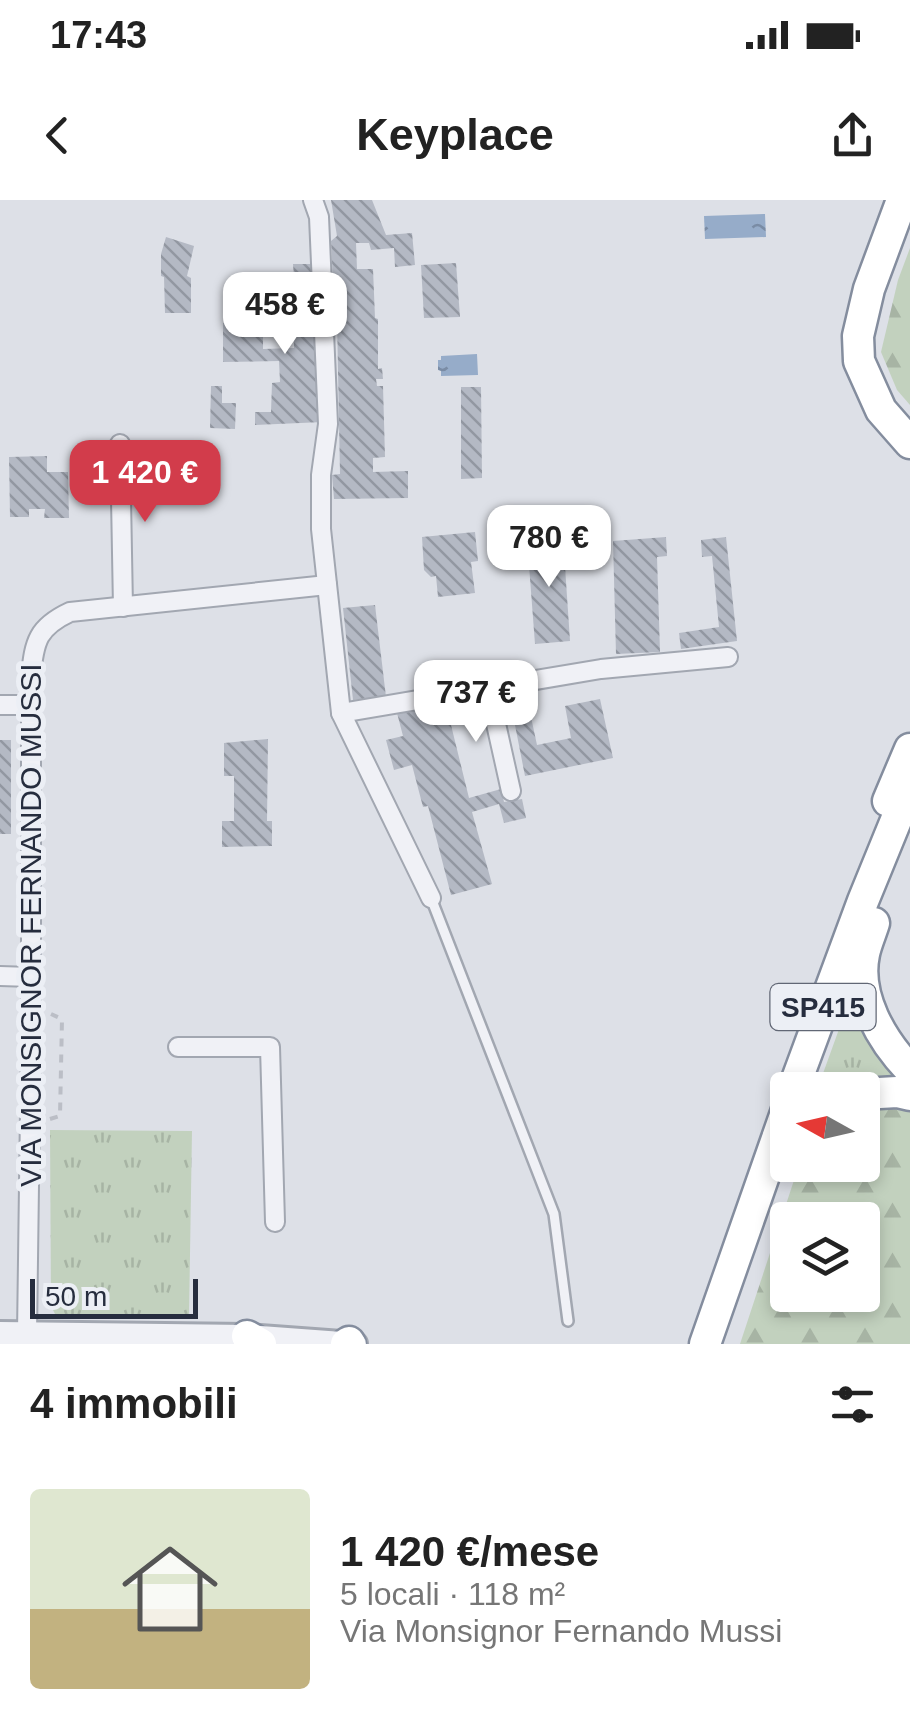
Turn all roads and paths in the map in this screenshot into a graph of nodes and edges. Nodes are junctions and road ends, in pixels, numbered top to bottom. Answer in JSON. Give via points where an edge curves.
{"nodes":[{"id":1,"x":313,"y":200,"type":"edge"},
{"id":2,"x":902,"y":200,"type":"edge"},
{"id":3,"x":906,"y":436,"type":"edge"},
{"id":4,"x":120,"y":444,"type":"dead end"},
{"id":5,"x":327,"y":585,"type":"junction"},
{"id":6,"x":123,"y":607,"type":"junction"},
{"id":7,"x":728,"y":657,"type":"dead end"},
{"id":8,"x":488,"y":688,"type":"junction"},
{"id":9,"x":0,"y":705,"type":"edge"},
{"id":10,"x":31,"y":706,"type":"junction"},
{"id":11,"x":341,"y":712,"type":"junction"},
{"id":12,"x":910,"y":749,"type":"edge"},
{"id":13,"x":910,"y":786,"type":"edge"},
{"id":14,"x":511,"y":791,"type":"dead end"},
{"id":15,"x":910,"y":827,"type":"edge"},
{"id":16,"x":430,"y":898,"type":"joint"},
{"id":17,"x":854,"y":925,"type":"junction"},
{"id":18,"x":0,"y":976,"type":"edge"},
{"id":19,"x":31,"y":977,"type":"junction"},
{"id":20,"x":45,"y":1006,"type":"dead end"},
{"id":21,"x":178,"y":1047,"type":"dead end"},
{"id":22,"x":910,"y":1070,"type":"edge"},
{"id":23,"x":801,"y":1072,"type":"edge"},
{"id":24,"x":880,"y":1093,"type":"edge"},
{"id":25,"x":910,"y":1096,"type":"edge"},
{"id":26,"x":47,"y":1122,"type":"dead end"},
{"id":27,"x":770,"y":1156,"type":"edge"},
{"id":28,"x":777,"y":1182,"type":"edge"},
{"id":29,"x":276,"y":1222,"type":"dead end"},
{"id":30,"x":740,"y":1238,"type":"junction"},
{"id":31,"x":568,"y":1321,"type":"dead end"},
{"id":32,"x":0,"y":1334,"type":"edge"},
{"id":33,"x":27,"y":1334,"type":"junction"},
{"id":34,"x":254,"y":1340,"type":"edge"},
{"id":35,"x":350,"y":1344,"type":"edge"},
{"id":36,"x":706,"y":1344,"type":"edge"}],
"edges":[{"from":1,"to":5,"type":"street","via":[[328,424],[320,476]]},
{"from":2,"to":3,"type":"highway","via":[[858,336],[859,361],[880,410]]},
{"from":4,"to":6,"type":"street"},
{"from":5,"to":6,"type":"street","name":"VIA MONSIGNOR FERNANDO MUSSI"},
{"from":5,"to":11,"type":"street"},
{"from":6,"to":10,"type":"street","name":"VIA MONSIGNOR FERNANDO MUSSI","via":[[70,612],[48,622],[33,647]]},
{"from":7,"to":8,"type":"street"},
{"from":8,"to":11,"type":"street"},
{"from":8,"to":14,"type":"street"},
{"from":9,"to":10,"type":"street"},
{"from":10,"to":19,"type":"street","name":"VIA MONSIGNOR FERNANDO MUSSI"},
{"from":11,"to":16,"type":"street"},
{"from":12,"to":17,"type":"highway","via":[[877,826]]},
{"from":13,"to":17,"type":"highway","number":"SP415"},
{"from":15,"to":22,"type":"highway","via":[[863,957],[874,1020]]},
{"from":16,"to":31,"type":"lane","via":[[554,1214]]},
{"from":17,"to":23,"type":"highway","number":"SP415"},
{"from":18,"to":19,"type":"street"},
{"from":19,"to":33,"type":"street","name":"VIA MONSIGNOR FERNANDO MUSSI"},
{"from":20,"to":26,"type":"path","via":[[62,1019],[60,1116]]},
{"from":21,"to":29,"type":"street","via":[[270,1048]]},
{"from":24,"to":25,"type":"highway"},
{"from":27,"to":30,"type":"highway"},
{"from":28,"to":30,"type":"highway"},
{"from":30,"to":36,"type":"highway"},
{"from":32,"to":33,"type":"street"},
{"from":33,"to":34,"type":"street"},
{"from":34,"to":35,"type":"street"}]}
